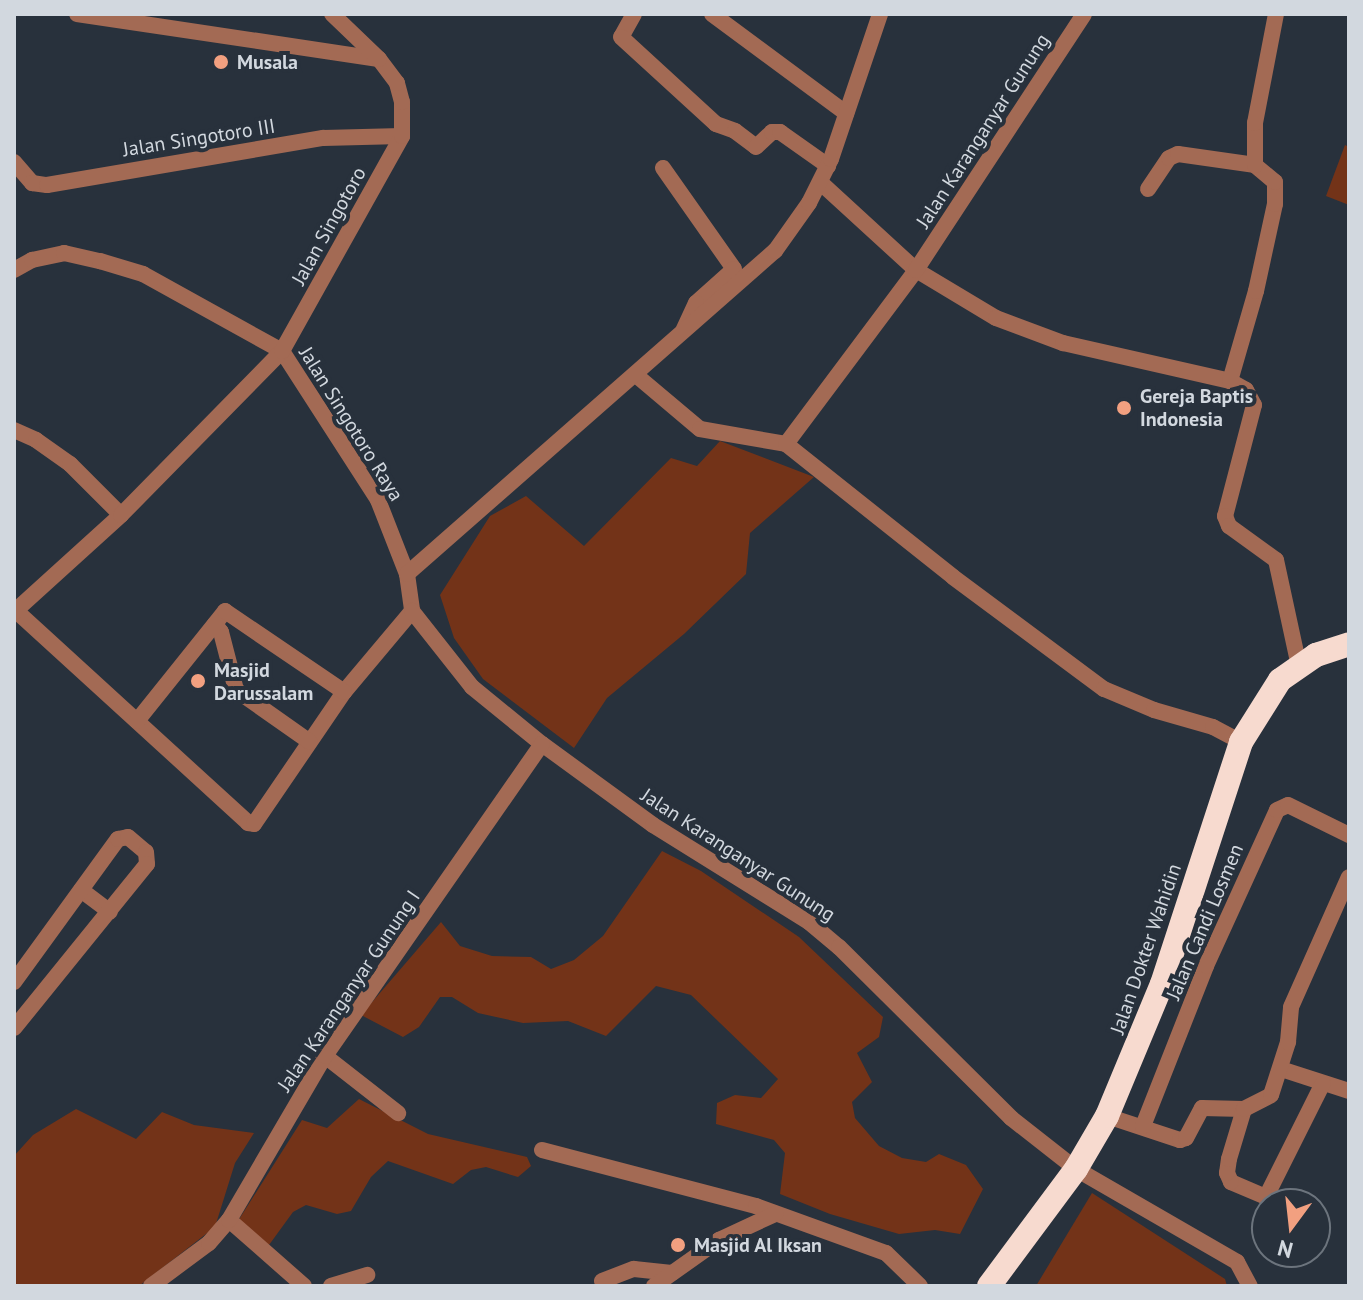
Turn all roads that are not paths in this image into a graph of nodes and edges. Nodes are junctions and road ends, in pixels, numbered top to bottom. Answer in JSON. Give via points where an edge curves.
{"nodes":[{"id":1,"x":77,"y":14,"type":"edge"},
{"id":2,"x":332,"y":14,"type":"edge"},
{"id":3,"x":634,"y":14,"type":"edge"},
{"id":4,"x":712,"y":14,"type":"edge"},
{"id":5,"x":880,"y":14,"type":"edge"},
{"id":6,"x":1084,"y":14,"type":"edge"},
{"id":7,"x":1276,"y":14,"type":"edge"},
{"id":8,"x":379,"y":59,"type":"junction"},
{"id":9,"x":846,"y":113,"type":"junction"},
{"id":10,"x":402,"y":136,"type":"junction"},
{"id":11,"x":14,"y":162,"type":"edge"},
{"id":12,"x":1255,"y":165,"type":"junction"},
{"id":13,"x":828,"y":166,"type":"junction"},
{"id":14,"x":663,"y":168,"type":"dead end"},
{"id":15,"x":821,"y":183,"type":"junction"},
{"id":16,"x":1148,"y":189,"type":"dead end"},
{"id":17,"x":14,"y":270,"type":"edge"},
{"id":18,"x":916,"y":270,"type":"junction"},
{"id":19,"x":680,"y":338,"type":"junction"},
{"id":20,"x":282,"y":351,"type":"junction"},
{"id":21,"x":637,"y":376,"type":"junction"},
{"id":22,"x":1230,"y":381,"type":"junction"},
{"id":23,"x":14,"y":430,"type":"edge"},
{"id":24,"x":786,"y":444,"type":"junction"},
{"id":25,"x":121,"y":515,"type":"junction"},
{"id":26,"x":407,"y":574,"type":"junction"},
{"id":27,"x":15,"y":610,"type":"edge"},
{"id":28,"x":412,"y":611,"type":"junction"},
{"id":29,"x":220,"y":617,"type":"junction"},
{"id":30,"x":1349,"y":644,"type":"edge"},
{"id":31,"x":1299,"y":666,"type":"junction"},
{"id":32,"x":344,"y":692,"type":"junction"},
{"id":33,"x":137,"y":721,"type":"junction"},
{"id":34,"x":310,"y":742,"type":"junction"},
{"id":35,"x":1241,"y":742,"type":"junction"},
{"id":36,"x":542,"y":744,"type":"junction"},
{"id":37,"x":1349,"y":835,"type":"edge"},
{"id":38,"x":1349,"y":877,"type":"edge"},
{"id":39,"x":81,"y":890,"type":"junction"},
{"id":40,"x":110,"y":912,"type":"junction"},
{"id":41,"x":14,"y":982,"type":"edge"},
{"id":42,"x":14,"y":1028,"type":"edge"},
{"id":43,"x":325,"y":1056,"type":"junction"},
{"id":44,"x":1281,"y":1069,"type":"junction"},
{"id":45,"x":1323,"y":1083,"type":"junction"},
{"id":46,"x":1349,"y":1091,"type":"edge"},
{"id":47,"x":1244,"y":1109,"type":"junction"},
{"id":48,"x":398,"y":1113,"type":"dead end"},
{"id":49,"x":1107,"y":1116,"type":"junction"},
{"id":50,"x":1143,"y":1126,"type":"junction"},
{"id":51,"x":542,"y":1150,"type":"dead end"},
{"id":52,"x":1076,"y":1169,"type":"junction"},
{"id":53,"x":1270,"y":1188,"type":"edge"},
{"id":54,"x":1251,"y":1190,"type":"edge"},
{"id":55,"x":775,"y":1214,"type":"junction"},
{"id":56,"x":229,"y":1220,"type":"junction"},
{"id":57,"x":672,"y":1273,"type":"junction"},
{"id":58,"x":367,"y":1275,"type":"dead end"},
{"id":59,"x":602,"y":1281,"type":"dead end"},
{"id":60,"x":151,"y":1286,"type":"edge"},
{"id":61,"x":304,"y":1286,"type":"edge"},
{"id":62,"x":331,"y":1286,"type":"edge"},
{"id":63,"x":654,"y":1286,"type":"edge"},
{"id":64,"x":920,"y":1286,"type":"edge"},
{"id":65,"x":989,"y":1286,"type":"edge"},
{"id":66,"x":1250,"y":1286,"type":"edge"}],
"edges":[{"from":1,"to":8,"type":"street"},
{"from":2,"to":8,"type":"street"},
{"from":3,"to":13,"type":"street","via":[[621,37],[716,124],[756,147],[772,132],[780,132]]},
{"from":4,"to":9,"type":"street"},
{"from":5,"to":9,"type":"street"},
{"from":6,"to":18,"type":"street","name":"Jalan Karanganyar Gunung"},
{"from":7,"to":12,"type":"street","via":[[1255,123]]},
{"from":8,"to":10,"type":"street","via":[[397,83]]},
{"from":9,"to":13,"type":"street"},
{"from":10,"to":11,"type":"street","name":"Jalan Singotoro III","via":[[323,138],[47,185],[32,183]]},
{"from":10,"to":20,"type":"street","name":"Jalan Singotoro"},
{"from":12,"to":16,"type":"street","via":[[1178,154],[1169,158]]},
{"from":12,"to":22,"type":"street","via":[[1275,182],[1275,204]]},
{"from":13,"to":15,"type":"street"},
{"from":14,"to":19,"type":"street","via":[[734,269],[696,303]]},
{"from":15,"to":18,"type":"street"},
{"from":15,"to":19,"type":"street","via":[[775,251]]},
{"from":17,"to":20,"type":"street","via":[[64,253],[100,261],[143,274]]},
{"from":18,"to":22,"type":"street","via":[[966,303],[1027,332]]},
{"from":18,"to":24,"type":"street","name":"Jalan Karanganyar Gunung"},
{"from":19,"to":21,"type":"street"},
{"from":20,"to":25,"type":"street","name":"Jalan Singotoro"},
{"from":20,"to":26,"type":"street","name":"Jalan Singotoro Raya","via":[[378,500]]},
{"from":21,"to":24,"type":"street","via":[[700,429]]},
{"from":21,"to":26,"type":"street"},
{"from":22,"to":31,"type":"street","via":[[1246,390],[1254,405],[1225,516],[1229,526],[1276,560]]},
{"from":23,"to":25,"type":"street","via":[[70,464]]},
{"from":24,"to":35,"type":"street","via":[[1104,689]]},
{"from":25,"to":27,"type":"street","name":"Jalan Singotoro"},
{"from":26,"to":28,"type":"street","name":"Jalan Singotoro Raya"},
{"from":27,"to":33,"type":"street","name":"Jalan Singotoro"},
{"from":28,"to":32,"type":"street","name":"Jalan Singotoro"},
{"from":28,"to":36,"type":"street","name":"Jalan Karanganyar Gunung","via":[[472,687]]},
{"from":29,"to":32,"type":"street"},
{"from":29,"to":33,"type":"street"},
{"from":29,"to":34,"type":"street","via":[[236,690]]},
{"from":30,"to":31,"type":"highway","name":"Jalan Dokter Wahidin"},
{"from":31,"to":35,"type":"highway","name":"Jalan Dokter Wahidin","via":[[1280,680]]},
{"from":32,"to":34,"type":"street","name":"Jalan Singotoro"},
{"from":33,"to":34,"type":"street","name":"Jalan Singotoro","via":[[254,824]]},
{"from":35,"to":49,"type":"highway","name":"Jalan Dokter Wahidin","via":[[1162,984]]},
{"from":36,"to":43,"type":"street","name":"Jalan Karanganyar Gunung I"},
{"from":36,"to":52,"type":"street","name":"Jalan Karanganyar Gunung","via":[[653,825],[809,922],[982,1093]]},
{"from":37,"to":50,"type":"street","name":"Jalan Candi Losmen","via":[[1288,805],[1277,810],[1212,952]]},
{"from":38,"to":44,"type":"street","via":[[1291,1007]]},
{"from":39,"to":40,"type":"street"},
{"from":39,"to":40,"type":"street","via":[[118,839],[128,837],[149,857]]},
{"from":39,"to":41,"type":"street"},
{"from":40,"to":42,"type":"street"},
{"from":43,"to":48,"type":"street"},
{"from":43,"to":56,"type":"street","name":"Jalan Karanganyar Gunung I"},
{"from":44,"to":45,"type":"street"},
{"from":44,"to":47,"type":"street","via":[[1271,1095]]},
{"from":45,"to":46,"type":"street"},
{"from":45,"to":53,"type":"street"},
{"from":47,"to":50,"type":"street","via":[[1202,1108],[1183,1140]]},
{"from":47,"to":54,"type":"street","via":[[1227,1178]]},
{"from":49,"to":50,"type":"street"},
{"from":49,"to":52,"type":"highway","name":"Jalan Dokter Wahidin"},
{"from":51,"to":55,"type":"street"},
{"from":52,"to":65,"type":"highway","name":"Jalan Dokter Wahidin"},
{"from":52,"to":66,"type":"street","name":"Jalan Karanganyar Gunung","via":[[1237,1262]]},
{"from":55,"to":57,"type":"street","via":[[719,1240]]},
{"from":55,"to":64,"type":"street","via":[[886,1253]]},
{"from":56,"to":60,"type":"street","name":"Jalan Karanganyar Gunung I","via":[[209,1243]]},
{"from":56,"to":61,"type":"street"},
{"from":57,"to":59,"type":"street","via":[[634,1269]]},
{"from":57,"to":63,"type":"street"},
{"from":58,"to":62,"type":"street"}]}
